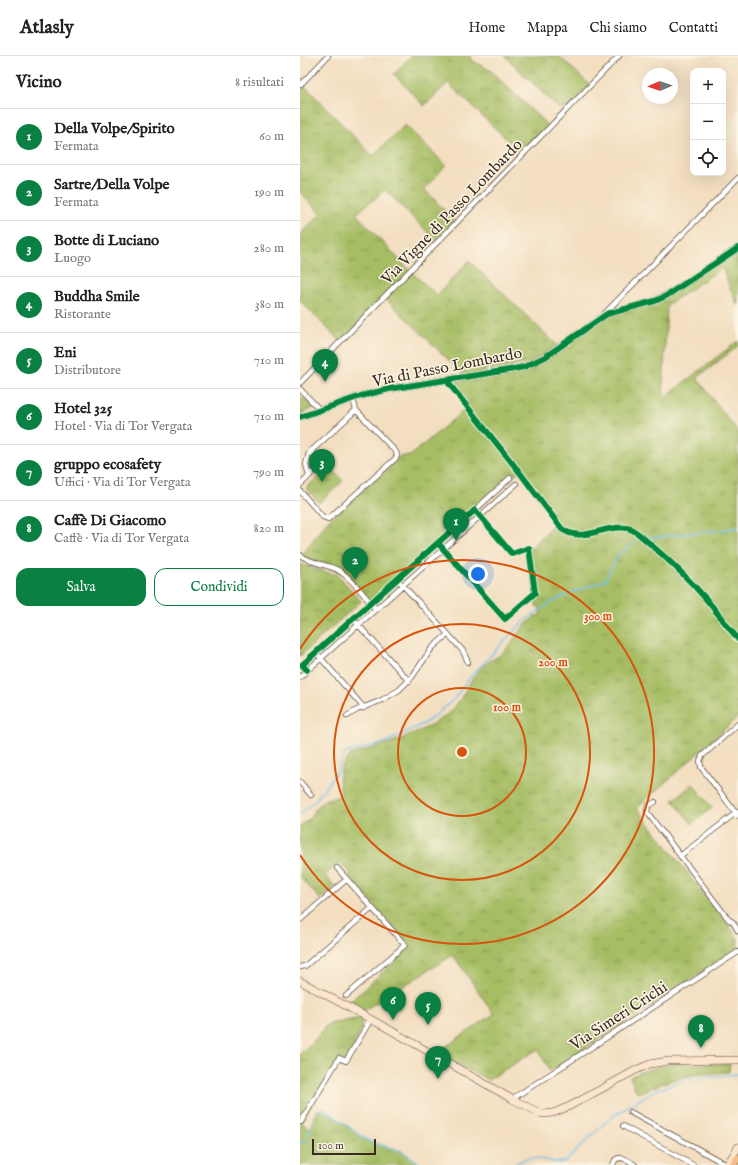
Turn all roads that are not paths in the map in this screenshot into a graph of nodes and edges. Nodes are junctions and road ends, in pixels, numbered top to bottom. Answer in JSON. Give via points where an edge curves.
{"nodes":[{"id":1,"x":328,"y":56,"type":"edge"},
{"id":2,"x":620,"y":56,"type":"edge"},
{"id":3,"x":300,"y":85,"type":"edge"},
{"id":4,"x":738,"y":178,"type":"edge"},
{"id":5,"x":738,"y":248,"type":"edge"},
{"id":6,"x":600,"y":318,"type":"junction"},
{"id":7,"x":446,"y":380,"type":"junction"},
{"id":8,"x":300,"y":383,"type":"edge"},
{"id":9,"x":300,"y":388,"type":"edge"},
{"id":10,"x":353,"y":399,"type":"junction"},
{"id":11,"x":320,"y":410,"type":"junction"},
{"id":12,"x":356,"y":410,"type":"junction"},
{"id":13,"x":300,"y":417,"type":"edge"},
{"id":14,"x":377,"y":432,"type":"junction"},
{"id":15,"x":372,"y":436,"type":"dead end"},
{"id":16,"x":311,"y":450,"type":"junction"},
{"id":17,"x":300,"y":466,"type":"edge"},
{"id":18,"x":306,"y":467,"type":"junction"},
{"id":19,"x":521,"y":474,"type":"dead end"},
{"id":20,"x":309,"y":476,"type":"junction"},
{"id":21,"x":510,"y":478,"type":"dead end"},
{"id":22,"x":516,"y":484,"type":"dead end"},
{"id":23,"x":300,"y":485,"type":"edge"},
{"id":24,"x":300,"y":491,"type":"edge"},
{"id":25,"x":475,"y":510,"type":"junction"},
{"id":26,"x":480,"y":517,"type":"junction"},
{"id":27,"x":438,"y":543,"type":"junction"},
{"id":28,"x":443,"y":550,"type":"junction"},
{"id":29,"x":300,"y":555,"type":"edge"},
{"id":30,"x":398,"y":579,"type":"junction"},
{"id":31,"x":403,"y":585,"type":"junction"},
{"id":32,"x":370,"y":603,"type":"junction"},
{"id":33,"x":376,"y":610,"type":"junction"},
{"id":34,"x":353,"y":619,"type":"junction"},
{"id":35,"x":358,"y":625,"type":"junction"},
{"id":36,"x":448,"y":634,"type":"junction"},
{"id":37,"x":316,"y":652,"type":"junction"},
{"id":38,"x":321,"y":658,"type":"junction"},
{"id":39,"x":468,"y":662,"type":"dead end"},
{"id":40,"x":301,"y":666,"type":"edge"},
{"id":41,"x":307,"y":670,"type":"junction"},
{"id":42,"x":300,"y":677,"type":"edge"},
{"id":43,"x":409,"y":681,"type":"junction"},
{"id":44,"x":364,"y":708,"type":"junction"},
{"id":45,"x":347,"y":716,"type":"dead end"},
{"id":46,"x":738,"y":724,"type":"edge"},
{"id":47,"x":300,"y":782,"type":"edge"},
{"id":48,"x":310,"y":795,"type":"dead end"},
{"id":49,"x":654,"y":802,"type":"dead end"},
{"id":50,"x":737,"y":814,"type":"edge"},
{"id":51,"x":680,"y":856,"type":"junction"},
{"id":52,"x":337,"y":868,"type":"dead end"},
{"id":53,"x":347,"y":879,"type":"junction"},
{"id":54,"x":372,"y":908,"type":"junction"},
{"id":55,"x":738,"y":918,"type":"edge"},
{"id":56,"x":300,"y":920,"type":"edge"},
{"id":57,"x":733,"y":922,"type":"junction"},
{"id":58,"x":738,"y":931,"type":"edge"},
{"id":59,"x":738,"y":952,"type":"edge"},
{"id":60,"x":300,"y":967,"type":"edge"},
{"id":61,"x":300,"y":981,"type":"edge"},
{"id":62,"x":346,"y":996,"type":"dead end"},
{"id":63,"x":370,"y":1019,"type":"junction"},
{"id":64,"x":738,"y":1060,"type":"edge"},
{"id":65,"x":512,"y":1099,"type":"junction"},
{"id":66,"x":630,"y":1112,"type":"dead end"},
{"id":67,"x":301,"y":1122,"type":"dead end"},
{"id":68,"x":623,"y":1126,"type":"dead end"},
{"id":69,"x":738,"y":1147,"type":"edge"},
{"id":70,"x":738,"y":1158,"type":"edge"},
{"id":71,"x":613,"y":1165,"type":"edge"},
{"id":72,"x":635,"y":1165,"type":"edge"},
{"id":73,"x":692,"y":1165,"type":"edge"},
{"id":74,"x":727,"y":1165,"type":"edge"},
{"id":75,"x":733,"y":1165,"type":"edge"}],
"edges":[{"from":1,"to":3,"type":"street"},
{"from":2,"to":8,"type":"street","name":"Via Vigne di Passo Lombardo"},
{"from":4,"to":6,"type":"street"},
{"from":5,"to":6,"type":"street","name":"Via di Passo Lombardo","via":[[666,296]]},
{"from":6,"to":7,"type":"street","name":"Via di Passo Lombardo","via":[[545,357],[529,365]]},
{"from":7,"to":10,"type":"street","name":"Via di Passo Lombardo"},
{"from":7,"to":19,"type":"street"},
{"from":9,"to":11,"type":"street"},
{"from":10,"to":11,"type":"street","name":"Via di Passo Lombardo"},
{"from":10,"to":12,"type":"street"},
{"from":11,"to":13,"type":"street","name":"Via di Passo Lombardo"},
{"from":12,"to":14,"type":"street"},
{"from":12,"to":16,"type":"street"},
{"from":14,"to":15,"type":"street"},
{"from":14,"to":24,"type":"street","via":[[396,452],[396,458],[329,518],[324,518]]},
{"from":16,"to":18,"type":"street","via":[[307,456]]},
{"from":16,"to":20,"type":"street","via":[[316,463]]},
{"from":17,"to":18,"type":"street"},
{"from":18,"to":20,"type":"street"},
{"from":20,"to":23,"type":"street"},
{"from":21,"to":25,"type":"street"},
{"from":22,"to":26,"type":"street"},
{"from":25,"to":26,"type":"street"},
{"from":25,"to":27,"type":"street"},
{"from":26,"to":28,"type":"street"},
{"from":26,"to":28,"type":"street","via":[[512,554],[531,547],[534,592],[505,619]]},
{"from":27,"to":28,"type":"street"},
{"from":27,"to":30,"type":"street"},
{"from":28,"to":31,"type":"street"},
{"from":29,"to":32,"type":"street","via":[[344,574]]},
{"from":30,"to":31,"type":"street"},
{"from":30,"to":32,"type":"street"},
{"from":31,"to":33,"type":"street"},
{"from":31,"to":36,"type":"street"},
{"from":32,"to":33,"type":"street"},
{"from":32,"to":34,"type":"street"},
{"from":33,"to":35,"type":"street"},
{"from":34,"to":35,"type":"street"},
{"from":34,"to":37,"type":"street"},
{"from":35,"to":38,"type":"street"},
{"from":35,"to":43,"type":"street"},
{"from":36,"to":39,"type":"street","via":[[463,651]]},
{"from":36,"to":43,"type":"street","via":[[432,648]]},
{"from":37,"to":38,"type":"street"},
{"from":37,"to":40,"type":"street"},
{"from":38,"to":41,"type":"street"},
{"from":38,"to":44,"type":"street"},
{"from":40,"to":41,"type":"street"},
{"from":41,"to":42,"type":"street"},
{"from":43,"to":44,"type":"street","via":[[386,698]]},
{"from":44,"to":45,"type":"street"},
{"from":46,"to":50,"type":"street","via":[[702,756],[700,761],[701,767]]},
{"from":47,"to":48,"type":"street"},
{"from":49,"to":51,"type":"street","via":[[648,806],[647,812]]},
{"from":50,"to":51,"type":"street"},
{"from":51,"to":57,"type":"street"},
{"from":52,"to":53,"type":"street"},
{"from":53,"to":54,"type":"street"},
{"from":53,"to":56,"type":"street"},
{"from":54,"to":60,"type":"street","via":[[305,966]]},
{"from":54,"to":62,"type":"street","via":[[405,945]]},
{"from":55,"to":57,"type":"street"},
{"from":57,"to":58,"type":"street"},
{"from":59,"to":65,"type":"street","name":"Via Simeri Crichi"},
{"from":61,"to":63,"type":"street"},
{"from":63,"to":65,"type":"street"},
{"from":63,"to":67,"type":"street","via":[[346,1061],[340,1058]]},
{"from":64,"to":65,"type":"street","via":[[668,1061],[650,1064],[570,1106],[548,1114],[539,1113]]},
{"from":66,"to":74,"type":"street"},
{"from":68,"to":73,"type":"street"},
{"from":69,"to":74,"type":"street"},
{"from":70,"to":75,"type":"main road"},
{"from":71,"to":72,"type":"street","via":[[615,1160],[622,1158]]}]}
